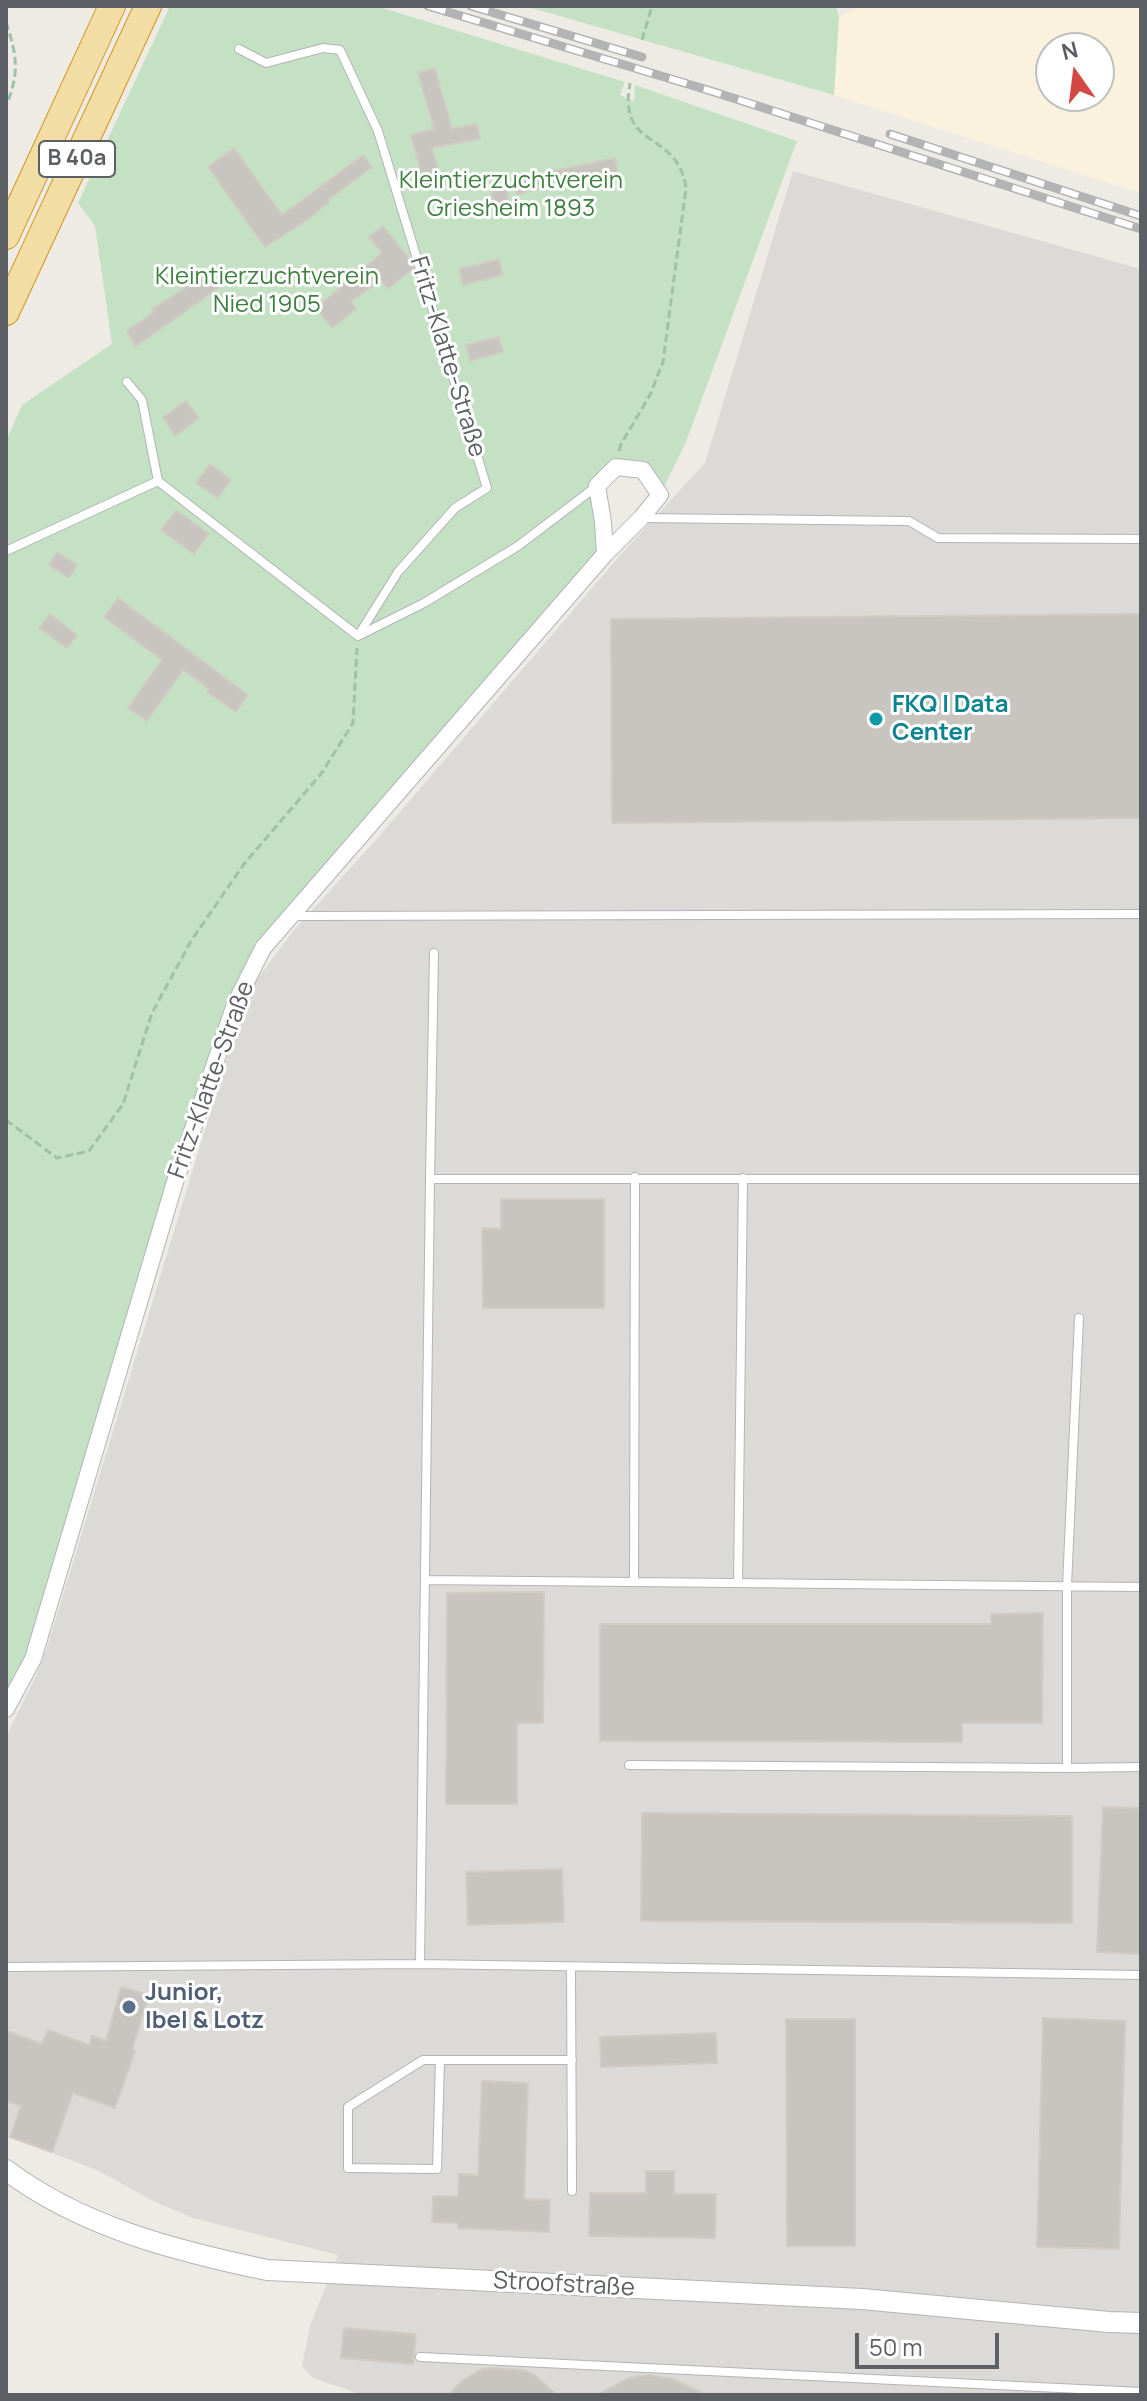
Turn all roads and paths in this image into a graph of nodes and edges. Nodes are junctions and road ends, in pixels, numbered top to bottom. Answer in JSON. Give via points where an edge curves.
{"nodes":[{"id":1,"x":112,"y":6,"type":"edge"},
{"id":2,"x":148,"y":6,"type":"edge"},
{"id":3,"x":652,"y":6,"type":"edge"},
{"id":4,"x":6,"y":22,"type":"edge"},
{"id":5,"x":642,"y":40,"type":"dead end"},
{"id":6,"x":239,"y":49,"type":"dead end"},
{"id":7,"x":630,"y":83,"type":"dead end"},
{"id":8,"x":6,"y":106,"type":"edge"},
{"id":9,"x":6,"y":236,"type":"edge"},
{"id":10,"x":6,"y":312,"type":"edge"},
{"id":11,"x":127,"y":382,"type":"dead end"},
{"id":12,"x":616,"y":467,"type":"junction"},
{"id":13,"x":158,"y":481,"type":"junction"},
{"id":14,"x":597,"y":486,"type":"junction"},
{"id":15,"x":641,"y":518,"type":"junction"},
{"id":16,"x":1141,"y":539,"type":"edge"},
{"id":17,"x":6,"y":551,"type":"edge"},
{"id":18,"x":605,"y":554,"type":"junction"},
{"id":19,"x":358,"y":636,"type":"junction"},
{"id":20,"x":1141,"y":914,"type":"edge"},
{"id":21,"x":293,"y":916,"type":"junction"},
{"id":22,"x":434,"y":953,"type":"dead end"},
{"id":23,"x":6,"y":1120,"type":"edge"},
{"id":24,"x":635,"y":1177,"type":"junction"},
{"id":25,"x":743,"y":1178,"type":"junction"},
{"id":26,"x":430,"y":1179,"type":"junction"},
{"id":27,"x":1141,"y":1179,"type":"edge"},
{"id":28,"x":1079,"y":1318,"type":"dead end"},
{"id":29,"x":426,"y":1580,"type":"junction"},
{"id":30,"x":634,"y":1582,"type":"junction"},
{"id":31,"x":738,"y":1583,"type":"junction"},
{"id":32,"x":1067,"y":1586,"type":"junction"},
{"id":33,"x":1141,"y":1587,"type":"edge"},
{"id":34,"x":6,"y":1709,"type":"edge"},
{"id":35,"x":629,"y":1765,"type":"dead end"},
{"id":36,"x":1141,"y":1767,"type":"edge"},
{"id":37,"x":1067,"y":1768,"type":"junction"},
{"id":38,"x":420,"y":1964,"type":"junction"},
{"id":39,"x":6,"y":1967,"type":"edge"},
{"id":40,"x":571,"y":1967,"type":"junction"},
{"id":41,"x":1141,"y":1975,"type":"edge"},
{"id":42,"x":440,"y":2060,"type":"junction"},
{"id":43,"x":572,"y":2060,"type":"junction"},
{"id":44,"x":6,"y":2170,"type":"edge"},
{"id":45,"x":572,"y":2191,"type":"dead end"},
{"id":46,"x":1141,"y":2323,"type":"edge"},
{"id":47,"x":420,"y":2357,"type":"dead end"},
{"id":48,"x":1141,"y":2392,"type":"edge"}],
"edges":[{"from":1,"to":9,"type":"highway","number":"B 40a"},
{"from":2,"to":10,"type":"highway","number":"B 40a"},
{"from":3,"to":5,"type":"path"},
{"from":4,"to":8,"type":"path","via":[[17,57]]},
{"from":6,"to":19,"type":"lane","name":"Fritz-Klatte-Straße","via":[[266,63],[323,48],[340,50],[378,131],[487,488],[455,508],[398,572]]},
{"from":7,"to":12,"type":"path","via":[[631,119],[679,161],[686,188],[663,362],[621,444]]},
{"from":11,"to":13,"type":"lane","via":[[142,400]]},
{"from":12,"to":14,"type":"street"},
{"from":12,"to":15,"type":"street","name":"Fritz-Klatte-Straße","via":[[643,470],[660,495]]},
{"from":13,"to":17,"type":"lane"},
{"from":13,"to":19,"type":"lane"},
{"from":14,"to":18,"type":"street"},
{"from":14,"to":19,"type":"lane","via":[[518,546]]},
{"from":15,"to":16,"type":"lane","via":[[909,521],[938,538]]},
{"from":15,"to":18,"type":"street","name":"Fritz-Klatte-Straße"},
{"from":18,"to":21,"type":"street","name":"Fritz-Klatte-Straße"},
{"from":19,"to":23,"type":"path","via":[[353,723],[321,774],[244,864],[191,941],[152,1013],[123,1104],[89,1151],[57,1158]]},
{"from":20,"to":21,"type":"lane"},
{"from":21,"to":34,"type":"street","name":"Fritz-Klatte-Straße","via":[[263,948],[235,1004],[174,1185],[33,1659]]},
{"from":22,"to":26,"type":"lane"},
{"from":24,"to":25,"type":"lane"},
{"from":24,"to":26,"type":"lane"},
{"from":24,"to":30,"type":"lane"},
{"from":25,"to":27,"type":"lane"},
{"from":25,"to":31,"type":"lane"},
{"from":26,"to":29,"type":"lane"},
{"from":28,"to":32,"type":"lane"},
{"from":29,"to":30,"type":"lane"},
{"from":29,"to":38,"type":"lane"},
{"from":30,"to":31,"type":"lane"},
{"from":31,"to":32,"type":"lane"},
{"from":32,"to":33,"type":"lane"},
{"from":32,"to":37,"type":"lane"},
{"from":35,"to":37,"type":"lane"},
{"from":36,"to":37,"type":"lane"},
{"from":38,"to":39,"type":"lane"},
{"from":38,"to":40,"type":"lane"},
{"from":40,"to":41,"type":"lane"},
{"from":40,"to":43,"type":"lane"},
{"from":42,"to":42,"type":"lane","via":[[423,2060],[348,2107],[348,2168],[437,2169]]},
{"from":42,"to":43,"type":"lane"},
{"from":43,"to":45,"type":"lane"},
{"from":44,"to":46,"type":"street","name":"Stroofstraße","via":[[65,2207],[130,2234],[267,2270],[862,2299]]},
{"from":47,"to":48,"type":"lane"}]}
